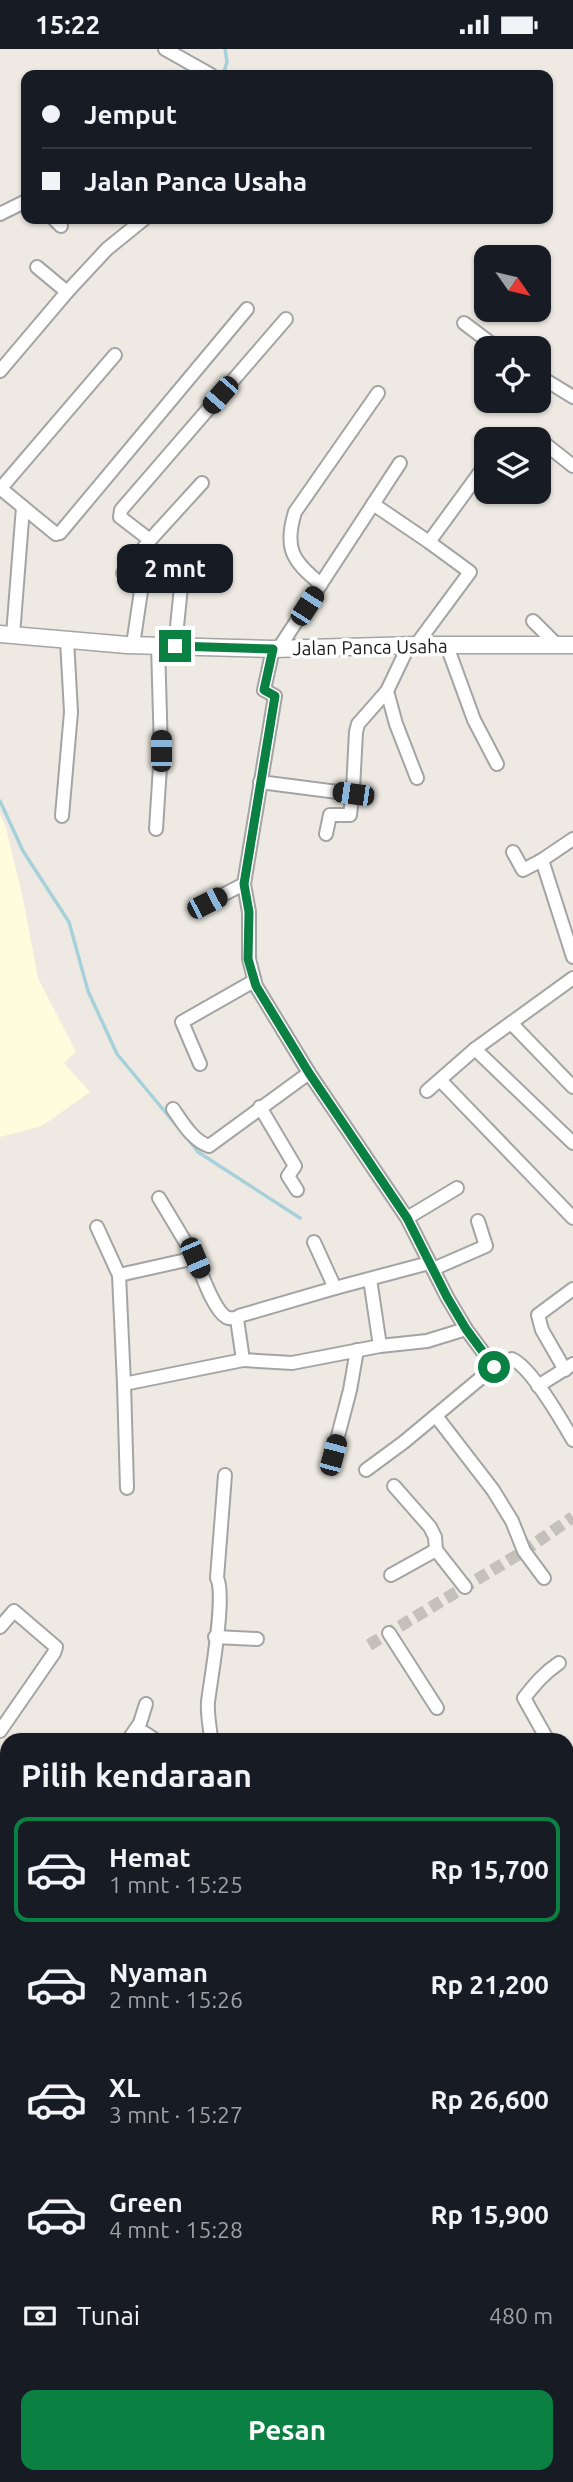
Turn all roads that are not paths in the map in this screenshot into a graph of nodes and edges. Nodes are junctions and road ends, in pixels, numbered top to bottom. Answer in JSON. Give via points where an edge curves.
{"nodes":[{"id":1,"x":165,"y":49,"type":"edge"},
{"id":2,"x":196,"y":70,"type":"edge"},
{"id":3,"x":21,"y":204,"type":"edge"},
{"id":4,"x":0,"y":214,"type":"edge"},
{"id":5,"x":138,"y":224,"type":"edge"},
{"id":6,"x":37,"y":267,"type":"dead end"},
{"id":7,"x":67,"y":292,"type":"junction"},
{"id":8,"x":247,"y":309,"type":"dead end"},
{"id":9,"x":286,"y":319,"type":"dead end"},
{"id":10,"x":464,"y":323,"type":"dead end"},
{"id":11,"x":482,"y":336,"type":"edge"},
{"id":12,"x":115,"y":355,"type":"dead end"},
{"id":13,"x":0,"y":371,"type":"edge"},
{"id":14,"x":551,"y":383,"type":"edge"},
{"id":15,"x":378,"y":393,"type":"dead end"},
{"id":16,"x":573,"y":397,"type":"edge"},
{"id":17,"x":551,"y":449,"type":"edge"},
{"id":18,"x":400,"y":463,"type":"dead end"},
{"id":19,"x":573,"y":466,"type":"edge"},
{"id":20,"x":474,"y":480,"type":"edge"},
{"id":21,"x":202,"y":482,"type":"dead end"},
{"id":22,"x":0,"y":488,"type":"edge"},
{"id":23,"x":373,"y":504,"type":"junction"},
{"id":24,"x":23,"y":507,"type":"junction"},
{"id":25,"x":150,"y":540,"type":"junction"},
{"id":26,"x":429,"y":542,"type":"junction"},
{"id":27,"x":321,"y":584,"type":"junction"},
{"id":28,"x":181,"y":587,"type":"dead end"},
{"id":29,"x":533,"y":621,"type":"dead end"},
{"id":30,"x":7,"y":635,"type":"edge"},
{"id":31,"x":67,"y":640,"type":"junction"},
{"id":32,"x":133,"y":645,"type":"junction"},
{"id":33,"x":565,"y":645,"type":"edge"},
{"id":34,"x":167,"y":646,"type":"junction"},
{"id":35,"x":412,"y":646,"type":"junction"},
{"id":36,"x":447,"y":646,"type":"junction"},
{"id":37,"x":276,"y":648,"type":"junction"},
{"id":38,"x":387,"y":691,"type":"junction"},
{"id":39,"x":497,"y":764,"type":"dead end"},
{"id":40,"x":417,"y":778,"type":"dead end"},
{"id":41,"x":260,"y":782,"type":"junction"},
{"id":42,"x":353,"y":794,"type":"junction"},
{"id":43,"x":62,"y":816,"type":"dead end"},
{"id":44,"x":156,"y":829,"type":"dead end"},
{"id":45,"x":326,"y":834,"type":"dead end"},
{"id":46,"x":573,"y":839,"type":"edge"},
{"id":47,"x":513,"y":852,"type":"dead end"},
{"id":48,"x":542,"y":860,"type":"junction"},
{"id":49,"x":244,"y":884,"type":"junction"},
{"id":50,"x":198,"y":911,"type":"dead end"},
{"id":51,"x":573,"y":957,"type":"edge"},
{"id":52,"x":573,"y":979,"type":"edge"},
{"id":53,"x":254,"y":981,"type":"junction"},
{"id":54,"x":511,"y":1023,"type":"junction"},
{"id":55,"x":475,"y":1049,"type":"junction"},
{"id":56,"x":200,"y":1064,"type":"dead end"},
{"id":57,"x":309,"y":1073,"type":"junction"},
{"id":58,"x":440,"y":1080,"type":"junction"},
{"id":59,"x":573,"y":1087,"type":"edge"},
{"id":60,"x":427,"y":1091,"type":"dead end"},
{"id":61,"x":260,"y":1107,"type":"junction"},
{"id":62,"x":173,"y":1109,"type":"dead end"},
{"id":63,"x":573,"y":1143,"type":"edge"},
{"id":64,"x":457,"y":1188,"type":"dead end"},
{"id":65,"x":297,"y":1190,"type":"dead end"},
{"id":66,"x":159,"y":1198,"type":"dead end"},
{"id":67,"x":407,"y":1218,"type":"junction"},
{"id":68,"x":573,"y":1218,"type":"edge"},
{"id":69,"x":478,"y":1221,"type":"dead end"},
{"id":70,"x":97,"y":1227,"type":"dead end"},
{"id":71,"x":314,"y":1242,"type":"dead end"},
{"id":72,"x":195,"y":1258,"type":"junction"},
{"id":73,"x":431,"y":1266,"type":"junction"},
{"id":74,"x":119,"y":1275,"type":"junction"},
{"id":75,"x":370,"y":1279,"type":"junction"},
{"id":76,"x":335,"y":1289,"type":"junction"},
{"id":77,"x":573,"y":1289,"type":"edge"},
{"id":78,"x":238,"y":1318,"type":"junction"},
{"id":79,"x":466,"y":1329,"type":"junction"},
{"id":80,"x":380,"y":1346,"type":"junction"},
{"id":81,"x":357,"y":1350,"type":"junction"},
{"id":82,"x":243,"y":1360,"type":"junction"},
{"id":83,"x":494,"y":1367,"type":"junction"},
{"id":84,"x":569,"y":1367,"type":"edge"},
{"id":85,"x":124,"y":1384,"type":"junction"},
{"id":86,"x":538,"y":1386,"type":"junction"},
{"id":87,"x":436,"y":1416,"type":"junction"},
{"id":88,"x":572,"y":1436,"type":"edge"},
{"id":89,"x":333,"y":1455,"type":"dead end"},
{"id":90,"x":366,"y":1470,"type":"dead end"},
{"id":91,"x":225,"y":1475,"type":"dead end"},
{"id":92,"x":394,"y":1486,"type":"dead end"},
{"id":93,"x":127,"y":1488,"type":"dead end"},
{"id":94,"x":436,"y":1551,"type":"junction"},
{"id":95,"x":391,"y":1576,"type":"dead end"},
{"id":96,"x":544,"y":1578,"type":"dead end"},
{"id":97,"x":466,"y":1587,"type":"dead end"},
{"id":98,"x":4,"y":1621,"type":"edge"},
{"id":99,"x":389,"y":1633,"type":"dead end"},
{"id":100,"x":215,"y":1637,"type":"junction"},
{"id":101,"x":257,"y":1639,"type":"dead end"},
{"id":102,"x":559,"y":1663,"type":"dead end"},
{"id":103,"x":146,"y":1704,"type":"dead end"},
{"id":104,"x":437,"y":1708,"type":"dead end"},
{"id":105,"x":137,"y":1728,"type":"junction"},
{"id":106,"x":0,"y":1731,"type":"edge"},
{"id":107,"x":133,"y":1733,"type":"edge"},
{"id":108,"x":145,"y":1733,"type":"edge"},
{"id":109,"x":210,"y":1733,"type":"edge"},
{"id":110,"x":544,"y":1733,"type":"edge"}],
"edges":[{"from":1,"to":2,"type":"street"},
{"from":3,"to":4,"type":"street"},
{"from":5,"to":7,"type":"street"},
{"from":6,"to":7,"type":"street"},
{"from":7,"to":13,"type":"street"},
{"from":8,"to":24,"type":"street","via":[[60,533]]},
{"from":9,"to":25,"type":"street","via":[[121,510],[120,517]]},
{"from":10,"to":11,"type":"street"},
{"from":12,"to":22,"type":"street"},
{"from":14,"to":16,"type":"street"},
{"from":15,"to":27,"type":"street","via":[[295,512],[289,545],[302,569]]},
{"from":17,"to":19,"type":"street"},
{"from":18,"to":23,"type":"street"},
{"from":20,"to":26,"type":"street"},
{"from":21,"to":25,"type":"street"},
{"from":22,"to":24,"type":"street"},
{"from":23,"to":26,"type":"street"},
{"from":23,"to":27,"type":"street"},
{"from":24,"to":30,"type":"street"},
{"from":25,"to":32,"type":"street","via":[[123,573],[141,591]]},
{"from":26,"to":35,"type":"street","via":[[470,572]]},
{"from":27,"to":37,"type":"street"},
{"from":28,"to":34,"type":"street"},
{"from":29,"to":33,"type":"street"},
{"from":30,"to":31,"type":"street","name":"Jalan Panca Usaha"},
{"from":31,"to":32,"type":"street","name":"Jalan Panca Usaha"},
{"from":31,"to":43,"type":"street","via":[[71,712]]},
{"from":32,"to":34,"type":"street","name":"Jalan Panca Usaha"},
{"from":33,"to":36,"type":"street","name":"Jalan Panca Usaha"},
{"from":34,"to":37,"type":"street","name":"Jalan Panca Usaha"},
{"from":34,"to":44,"type":"street"},
{"from":35,"to":36,"type":"street","name":"Jalan Panca Usaha"},
{"from":35,"to":37,"type":"street","name":"Jalan Panca Usaha"},
{"from":35,"to":38,"type":"street"},
{"from":36,"to":39,"type":"street","via":[[474,720]]},
{"from":37,"to":41,"type":"street","via":[[264,690],[275,696]]},
{"from":38,"to":40,"type":"street"},
{"from":38,"to":42,"type":"street","via":[[358,724]]},
{"from":41,"to":42,"type":"street"},
{"from":41,"to":49,"type":"street"},
{"from":42,"to":45,"type":"street","via":[[350,815],[330,815]]},
{"from":46,"to":48,"type":"street"},
{"from":47,"to":48,"type":"street","via":[[523,870]]},
{"from":48,"to":51,"type":"street"},
{"from":49,"to":50,"type":"street"},
{"from":49,"to":53,"type":"street","via":[[249,912],[248,959]]},
{"from":52,"to":54,"type":"street"},
{"from":53,"to":56,"type":"street","via":[[182,1022]]},
{"from":53,"to":57,"type":"street"},
{"from":54,"to":55,"type":"street"},
{"from":54,"to":59,"type":"street"},
{"from":55,"to":58,"type":"street"},
{"from":55,"to":63,"type":"street"},
{"from":57,"to":61,"type":"street"},
{"from":57,"to":67,"type":"street"},
{"from":58,"to":60,"type":"street"},
{"from":58,"to":68,"type":"street"},
{"from":61,"to":62,"type":"street","via":[[206,1146]]},
{"from":61,"to":65,"type":"street","via":[[295,1166],[288,1176]]},
{"from":64,"to":67,"type":"street"},
{"from":66,"to":72,"type":"street"},
{"from":67,"to":73,"type":"street"},
{"from":69,"to":73,"type":"street","via":[[486,1246]]},
{"from":70,"to":74,"type":"street"},
{"from":71,"to":76,"type":"street"},
{"from":72,"to":74,"type":"street"},
{"from":72,"to":78,"type":"street","via":[[224,1315]]},
{"from":73,"to":75,"type":"street"},
{"from":73,"to":79,"type":"street"},
{"from":74,"to":85,"type":"street"},
{"from":75,"to":76,"type":"street"},
{"from":75,"to":80,"type":"street"},
{"from":76,"to":78,"type":"street"},
{"from":77,"to":84,"type":"street","via":[[538,1317]]},
{"from":78,"to":82,"type":"street"},
{"from":79,"to":80,"type":"street","via":[[427,1341]]},
{"from":79,"to":83,"type":"street"},
{"from":80,"to":81,"type":"street"},
{"from":81,"to":82,"type":"street","via":[[284,1364]]},
{"from":81,"to":89,"type":"street"},
{"from":82,"to":85,"type":"street"},
{"from":83,"to":86,"type":"street","via":[[515,1360]]},
{"from":83,"to":87,"type":"street"},
{"from":84,"to":86,"type":"street"},
{"from":85,"to":93,"type":"street"},
{"from":86,"to":88,"type":"street"},
{"from":87,"to":90,"type":"street"},
{"from":87,"to":96,"type":"street","via":[[493,1490],[524,1551]]},
{"from":91,"to":100,"type":"street"},
{"from":92,"to":94,"type":"street","via":[[430,1527]]},
{"from":94,"to":95,"type":"street"},
{"from":94,"to":97,"type":"street"},
{"from":98,"to":106,"type":"street","via":[[16,1611],[56,1647]]},
{"from":99,"to":104,"type":"street"},
{"from":100,"to":101,"type":"street"},
{"from":100,"to":109,"type":"street","via":[[208,1706]]},
{"from":102,"to":110,"type":"street","via":[[541,1675],[524,1698]]},
{"from":103,"to":105,"type":"street"},
{"from":105,"to":107,"type":"street"},
{"from":105,"to":108,"type":"street"}]}
